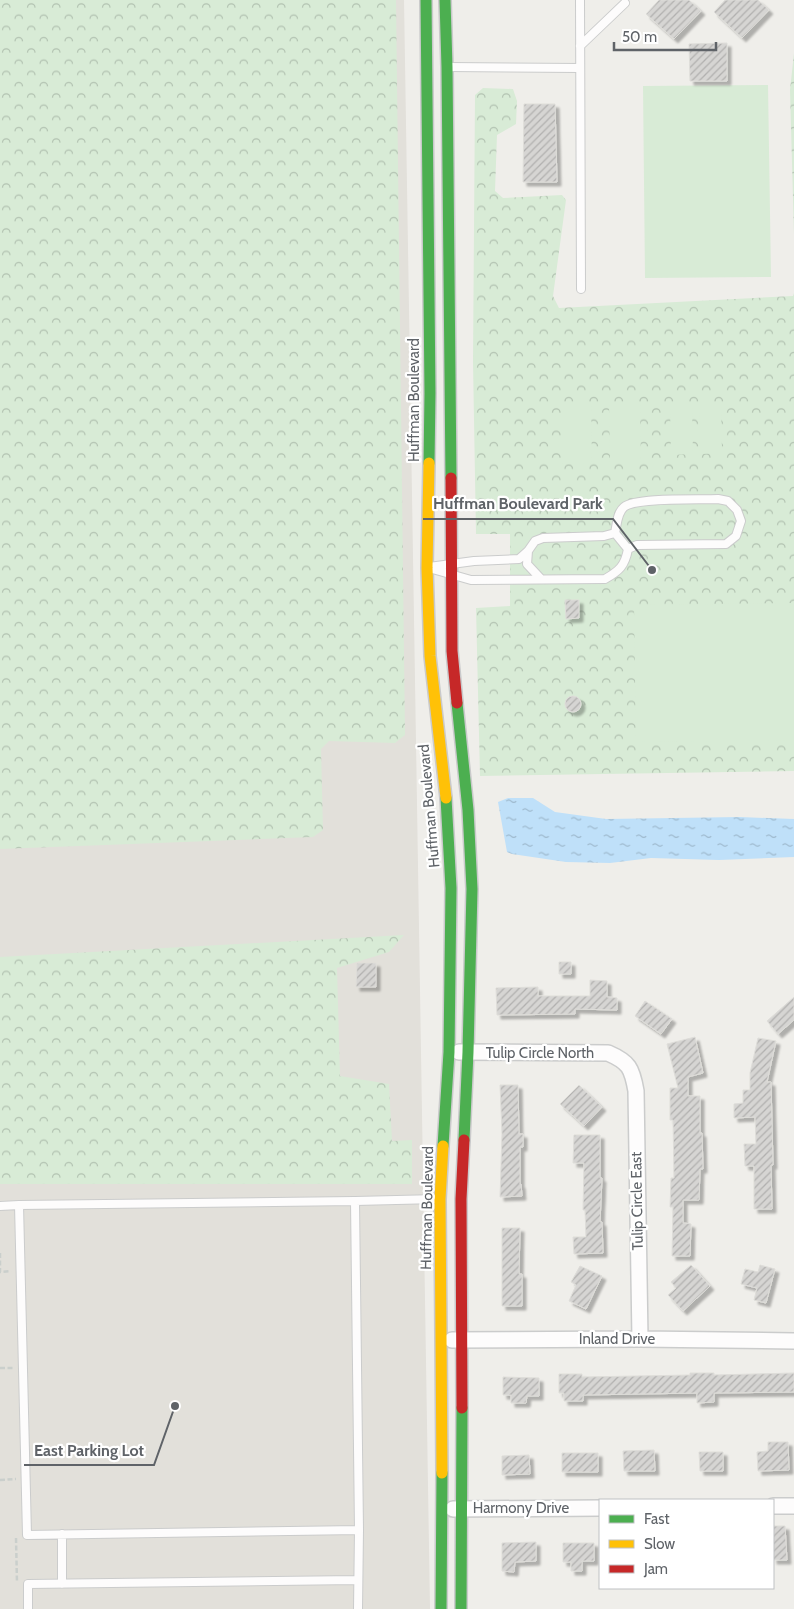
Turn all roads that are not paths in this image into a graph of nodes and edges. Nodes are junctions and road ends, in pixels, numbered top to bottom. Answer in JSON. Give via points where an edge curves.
{"nodes":[{"id":1,"x":426,"y":0,"type":"edge"},
{"id":2,"x":445,"y":0,"type":"edge"},
{"id":3,"x":580,"y":0,"type":"edge"},
{"id":4,"x":625,"y":4,"type":"dead end"},
{"id":5,"x":580,"y":46,"type":"junction"},
{"id":6,"x":437,"y":67,"type":"junction"},
{"id":7,"x":580,"y":68,"type":"junction"},
{"id":8,"x":581,"y":289,"type":"dead end"},
{"id":9,"x":615,"y":533,"type":"junction"},
{"id":10,"x":628,"y":549,"type":"junction"},
{"id":11,"x":528,"y":551,"type":"junction"},
{"id":12,"x":428,"y":568,"type":"junction"},
{"id":13,"x":451,"y":569,"type":"junction"},
{"id":14,"x":541,"y":580,"type":"junction"},
{"id":15,"x":449,"y":1052,"type":"junction"},
{"id":16,"x":468,"y":1052,"type":"junction"},
{"id":17,"x":628,"y":1064,"type":"joint"},
{"id":18,"x":450,"y":1199,"type":"junction"},
{"id":19,"x":355,"y":1201,"type":"junction"},
{"id":20,"x":19,"y":1205,"type":"junction"},
{"id":21,"x":0,"y":1206,"type":"edge"},
{"id":22,"x":640,"y":1339,"type":"junction"},
{"id":23,"x":440,"y":1340,"type":"junction"},
{"id":24,"x":461,"y":1340,"type":"junction"},
{"id":25,"x":794,"y":1341,"type":"edge"},
{"id":26,"x":774,"y":1506,"type":"edge"},
{"id":27,"x":794,"y":1506,"type":"edge"},
{"id":28,"x":599,"y":1508,"type":"edge"},
{"id":29,"x":442,"y":1509,"type":"junction"},
{"id":30,"x":462,"y":1509,"type":"junction"},
{"id":31,"x":359,"y":1530,"type":"junction"},
{"id":32,"x":62,"y":1534,"type":"junction"},
{"id":33,"x":357,"y":1580,"type":"junction"},
{"id":34,"x":62,"y":1584,"type":"junction"},
{"id":35,"x":28,"y":1609,"type":"edge"},
{"id":36,"x":358,"y":1609,"type":"edge"},
{"id":37,"x":440,"y":1609,"type":"edge"},
{"id":38,"x":461,"y":1609,"type":"edge"}],
"edges":[{"from":1,"to":6,"type":"street","name":"Huffman Boulevard"},
{"from":2,"to":6,"type":"street","name":"Huffman Boulevard"},
{"from":3,"to":5,"type":"lane"},
{"from":4,"to":5,"type":"lane"},
{"from":5,"to":7,"type":"lane"},
{"from":6,"to":7,"type":"lane"},
{"from":6,"to":12,"type":"street","name":"Huffman Boulevard"},
{"from":6,"to":13,"type":"street","name":"Huffman Boulevard"},
{"from":7,"to":8,"type":"lane"},
{"from":9,"to":10,"type":"lane"},
{"from":9,"to":10,"type":"lane","via":[[619,513],[625,506],[638,502],[718,499],[737,510],[741,522],[736,536],[726,544],[637,545]]},
{"from":9,"to":11,"type":"lane","via":[[543,538],[535,541]]},
{"from":10,"to":14,"type":"lane","via":[[619,571],[605,578]]},
{"from":11,"to":13,"type":"lane","via":[[519,559],[474,561]]},
{"from":11,"to":14,"type":"lane","via":[[527,564]]},
{"from":12,"to":13,"type":"lane"},
{"from":12,"to":15,"type":"street","name":"Huffman Boulevard","via":[[430,656],[447,809],[450,868]]},
{"from":13,"to":14,"type":"lane","via":[[471,580]]},
{"from":13,"to":16,"type":"street","name":"Huffman Boulevard","via":[[452,651],[468,810],[472,889]]},
{"from":15,"to":16,"type":"street","name":"Tulip Circle North"},
{"from":15,"to":18,"type":"street","name":"Huffman Boulevard"},
{"from":16,"to":17,"type":"street","name":"Tulip Circle North","via":[[608,1053]]},
{"from":16,"to":18,"type":"street","name":"Huffman Boulevard"},
{"from":17,"to":22,"type":"street","name":"Tulip Circle East","via":[[633,1072],[636,1091]]},
{"from":18,"to":19,"type":"lane"},
{"from":18,"to":23,"type":"street","name":"Huffman Boulevard"},
{"from":18,"to":24,"type":"street","name":"Huffman Boulevard"},
{"from":19,"to":20,"type":"lane"},
{"from":19,"to":31,"type":"lane"},
{"from":20,"to":21,"type":"lane"},
{"from":20,"to":32,"type":"lane","via":[[28,1535]]},
{"from":22,"to":24,"type":"street","name":"Inland Drive"},
{"from":22,"to":25,"type":"street","name":"Inland Drive"},
{"from":23,"to":24,"type":"street","name":"Inland Drive"},
{"from":23,"to":29,"type":"street","name":"Huffman Boulevard"},
{"from":24,"to":30,"type":"street","name":"Huffman Boulevard"},
{"from":26,"to":27,"type":"street"},
{"from":28,"to":30,"type":"street","name":"Harmony Drive"},
{"from":29,"to":30,"type":"street","name":"Harmony Drive"},
{"from":29,"to":37,"type":"street","name":"Huffman Boulevard"},
{"from":30,"to":38,"type":"street","name":"Huffman Boulevard"},
{"from":31,"to":32,"type":"lane"},
{"from":31,"to":33,"type":"lane"},
{"from":32,"to":34,"type":"lane"},
{"from":33,"to":34,"type":"lane"},
{"from":33,"to":36,"type":"lane"},
{"from":34,"to":35,"type":"lane","via":[[28,1584]]}]}
